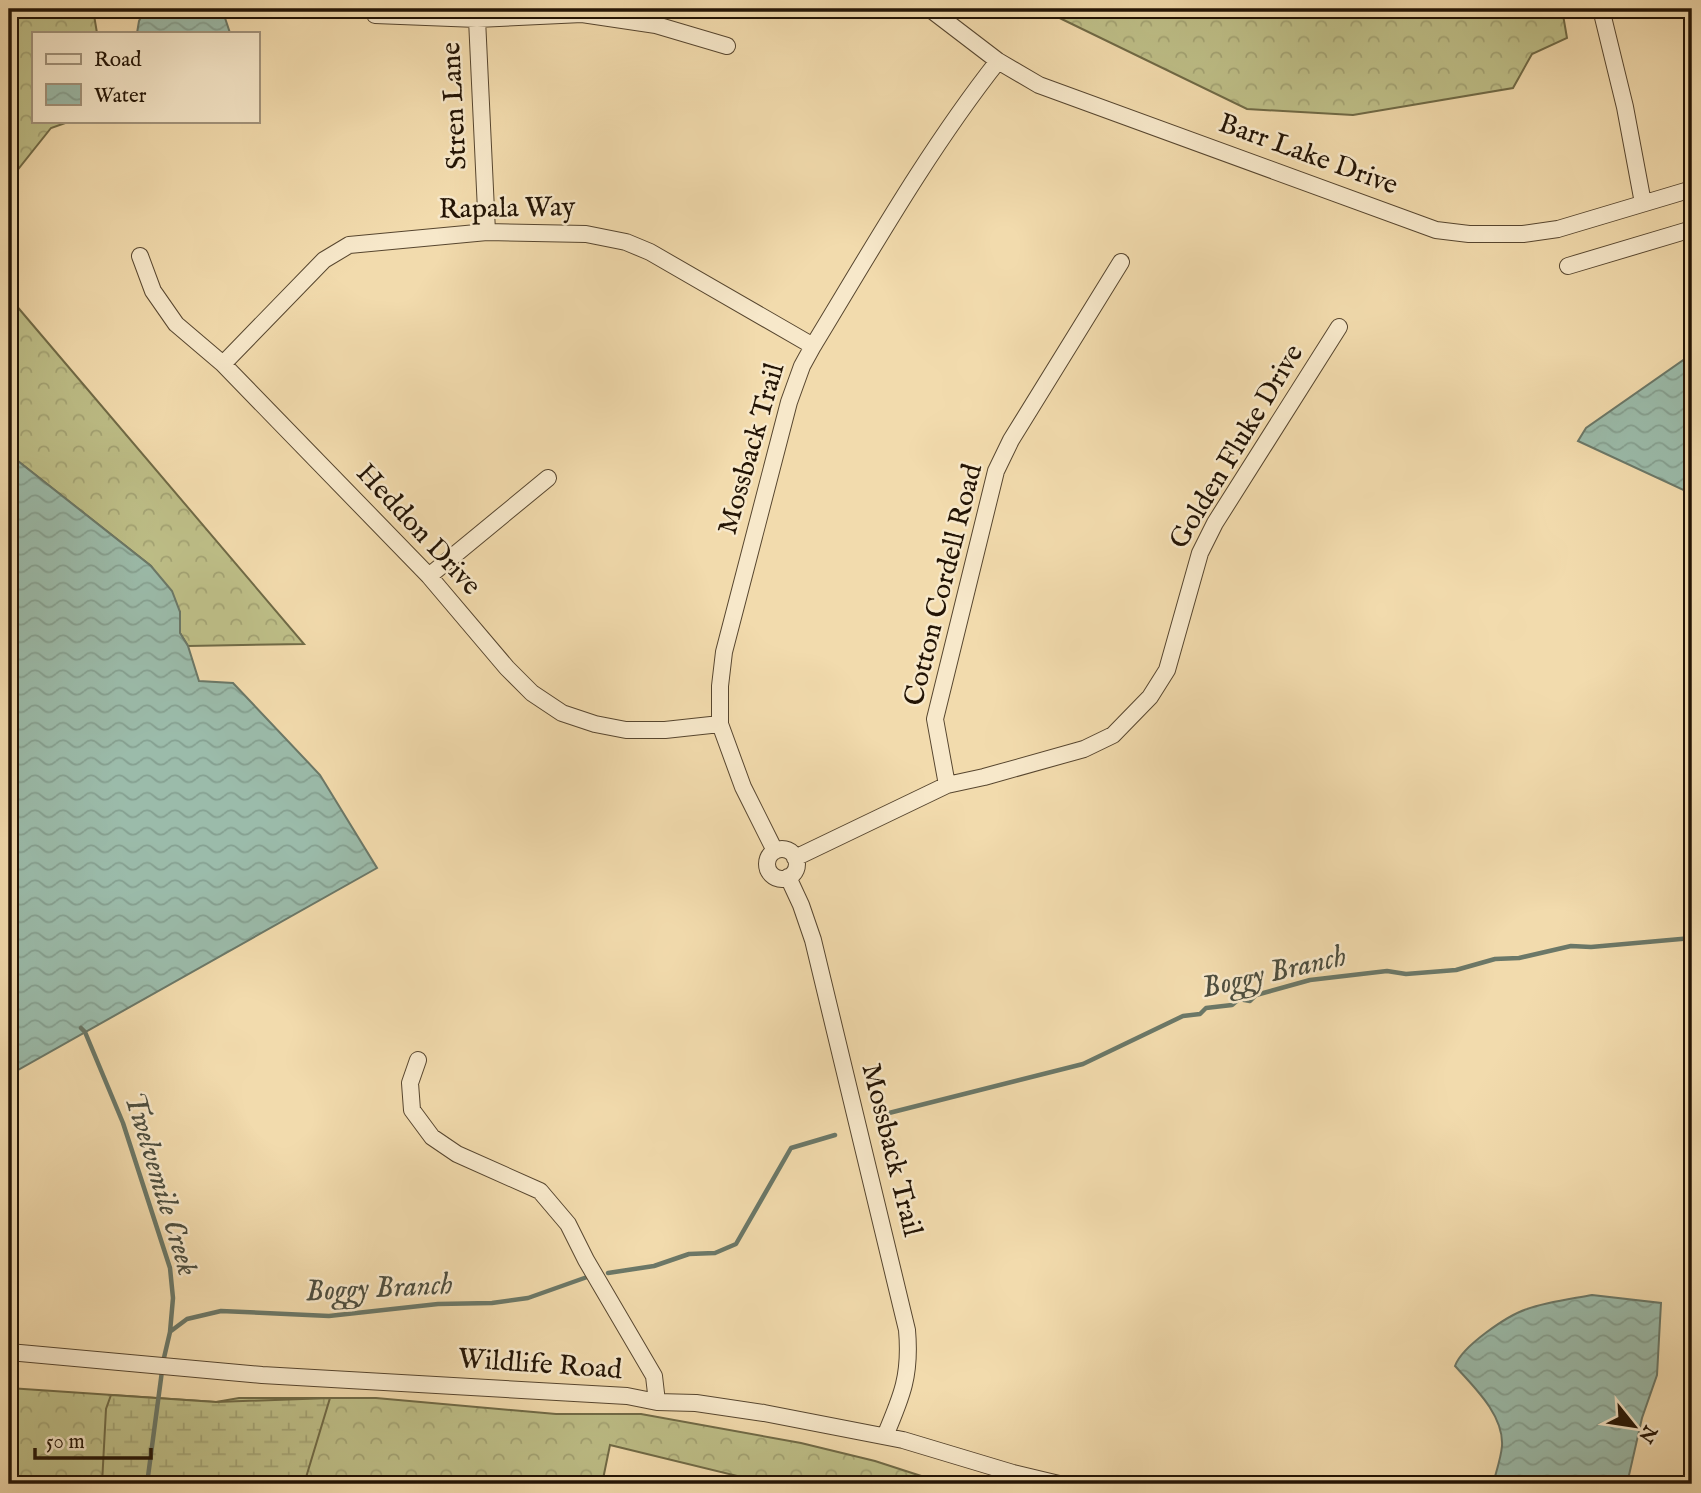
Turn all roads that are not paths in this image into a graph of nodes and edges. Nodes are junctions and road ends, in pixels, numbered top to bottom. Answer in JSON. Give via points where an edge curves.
{"nodes":[{"id":1,"x":930,"y":9,"type":"edge"},
{"id":2,"x":1601,"y":9,"type":"edge"},
{"id":3,"x":375,"y":15,"type":"dead end"},
{"id":4,"x":477,"y":19,"type":"junction"},
{"id":5,"x":727,"y":46,"type":"dead end"},
{"id":6,"x":998,"y":61,"type":"junction"},
{"id":7,"x":1692,"y":189,"type":"edge"},
{"id":8,"x":1643,"y":203,"type":"junction"},
{"id":9,"x":1692,"y":229,"type":"edge"},
{"id":10,"x":487,"y":232,"type":"junction"},
{"id":11,"x":140,"y":256,"type":"dead end"},
{"id":12,"x":1121,"y":262,"type":"dead end"},
{"id":13,"x":1568,"y":266,"type":"dead end"},
{"id":14,"x":1339,"y":327,"type":"dead end"},
{"id":15,"x":813,"y":346,"type":"junction"},
{"id":16,"x":222,"y":364,"type":"junction"},
{"id":17,"x":548,"y":478,"type":"dead end"},
{"id":18,"x":429,"y":576,"type":"junction"},
{"id":19,"x":720,"y":724,"type":"junction"},
{"id":20,"x":947,"y":785,"type":"junction"},
{"id":21,"x":775,"y":851,"type":"junction"},
{"id":22,"x":795,"y":858,"type":"junction"},
{"id":23,"x":788,"y":877,"type":"junction"},
{"id":24,"x":418,"y":1060,"type":"dead end"},
{"id":25,"x":9,"y":1352,"type":"edge"},
{"id":26,"x":657,"y":1402,"type":"junction"},
{"id":27,"x":885,"y":1436,"type":"junction"},
{"id":28,"x":1059,"y":1484,"type":"edge"}],
"edges":[{"from":1,"to":6,"type":"street","name":"Barr Lake Drive"},
{"from":2,"to":8,"type":"street"},
{"from":3,"to":4,"type":"street"},
{"from":4,"to":5,"type":"street","via":[[582,14],[676,30]]},
{"from":4,"to":10,"type":"street","name":"Stren Lane"},
{"from":6,"to":8,"type":"street","name":"Barr Lake Drive","via":[[1039,86],[1436,230],[1523,234],[1558,229]]},
{"from":6,"to":15,"type":"street","name":"Mossback Trail","via":[[932,153]]},
{"from":7,"to":8,"type":"street","name":"Barr Lake Drive"},
{"from":9,"to":13,"type":"street"},
{"from":10,"to":15,"type":"street","name":"Rapala Way","via":[[586,234],[626,242]]},
{"from":10,"to":16,"type":"street","name":"Rapala Way","via":[[349,245],[324,260]]},
{"from":11,"to":16,"type":"street","name":"Heddon Drive","via":[[152,291],[176,324]]},
{"from":12,"to":20,"type":"street","name":"Cotton Cordell Road","via":[[996,471],[935,719]]},
{"from":14,"to":20,"type":"street","name":"Golden Fluke Drive","via":[[1205,543],[1167,670],[1150,697],[1113,735],[1084,749]]},
{"from":15,"to":19,"type":"street","name":"Mossback Trail","via":[[789,402],[724,652]]},
{"from":16,"to":18,"type":"street","name":"Heddon Drive"},
{"from":17,"to":18,"type":"street"},
{"from":18,"to":19,"type":"street","name":"Heddon Drive","via":[[507,668],[532,693],[562,713],[626,730]]},
{"from":19,"to":21,"type":"street","name":"Mossback Trail","via":[[743,787]]},
{"from":20,"to":22,"type":"street","name":"Golden Fluke Drive"},
{"from":21,"to":22,"type":"street","via":[[788,851]]},
{"from":21,"to":23,"type":"street","name":"Mossback Trail","via":[[768,859],[769,873]]},
{"from":22,"to":23,"type":"street","via":[[796,868]]},
{"from":23,"to":27,"type":"street","name":"Mossback Trail","via":[[813,940],[907,1329],[906,1378]]},
{"from":24,"to":26,"type":"street","via":[[410,1083],[412,1110],[432,1137],[457,1154],[540,1191],[568,1224],[654,1376]]},
{"from":25,"to":26,"type":"street","name":"Wildlife Road","via":[[261,1375],[627,1396]]},
{"from":26,"to":27,"type":"street","name":"Wildlife Road","via":[[764,1413]]},
{"from":27,"to":28,"type":"street","name":"Wildlife Road"}]}
